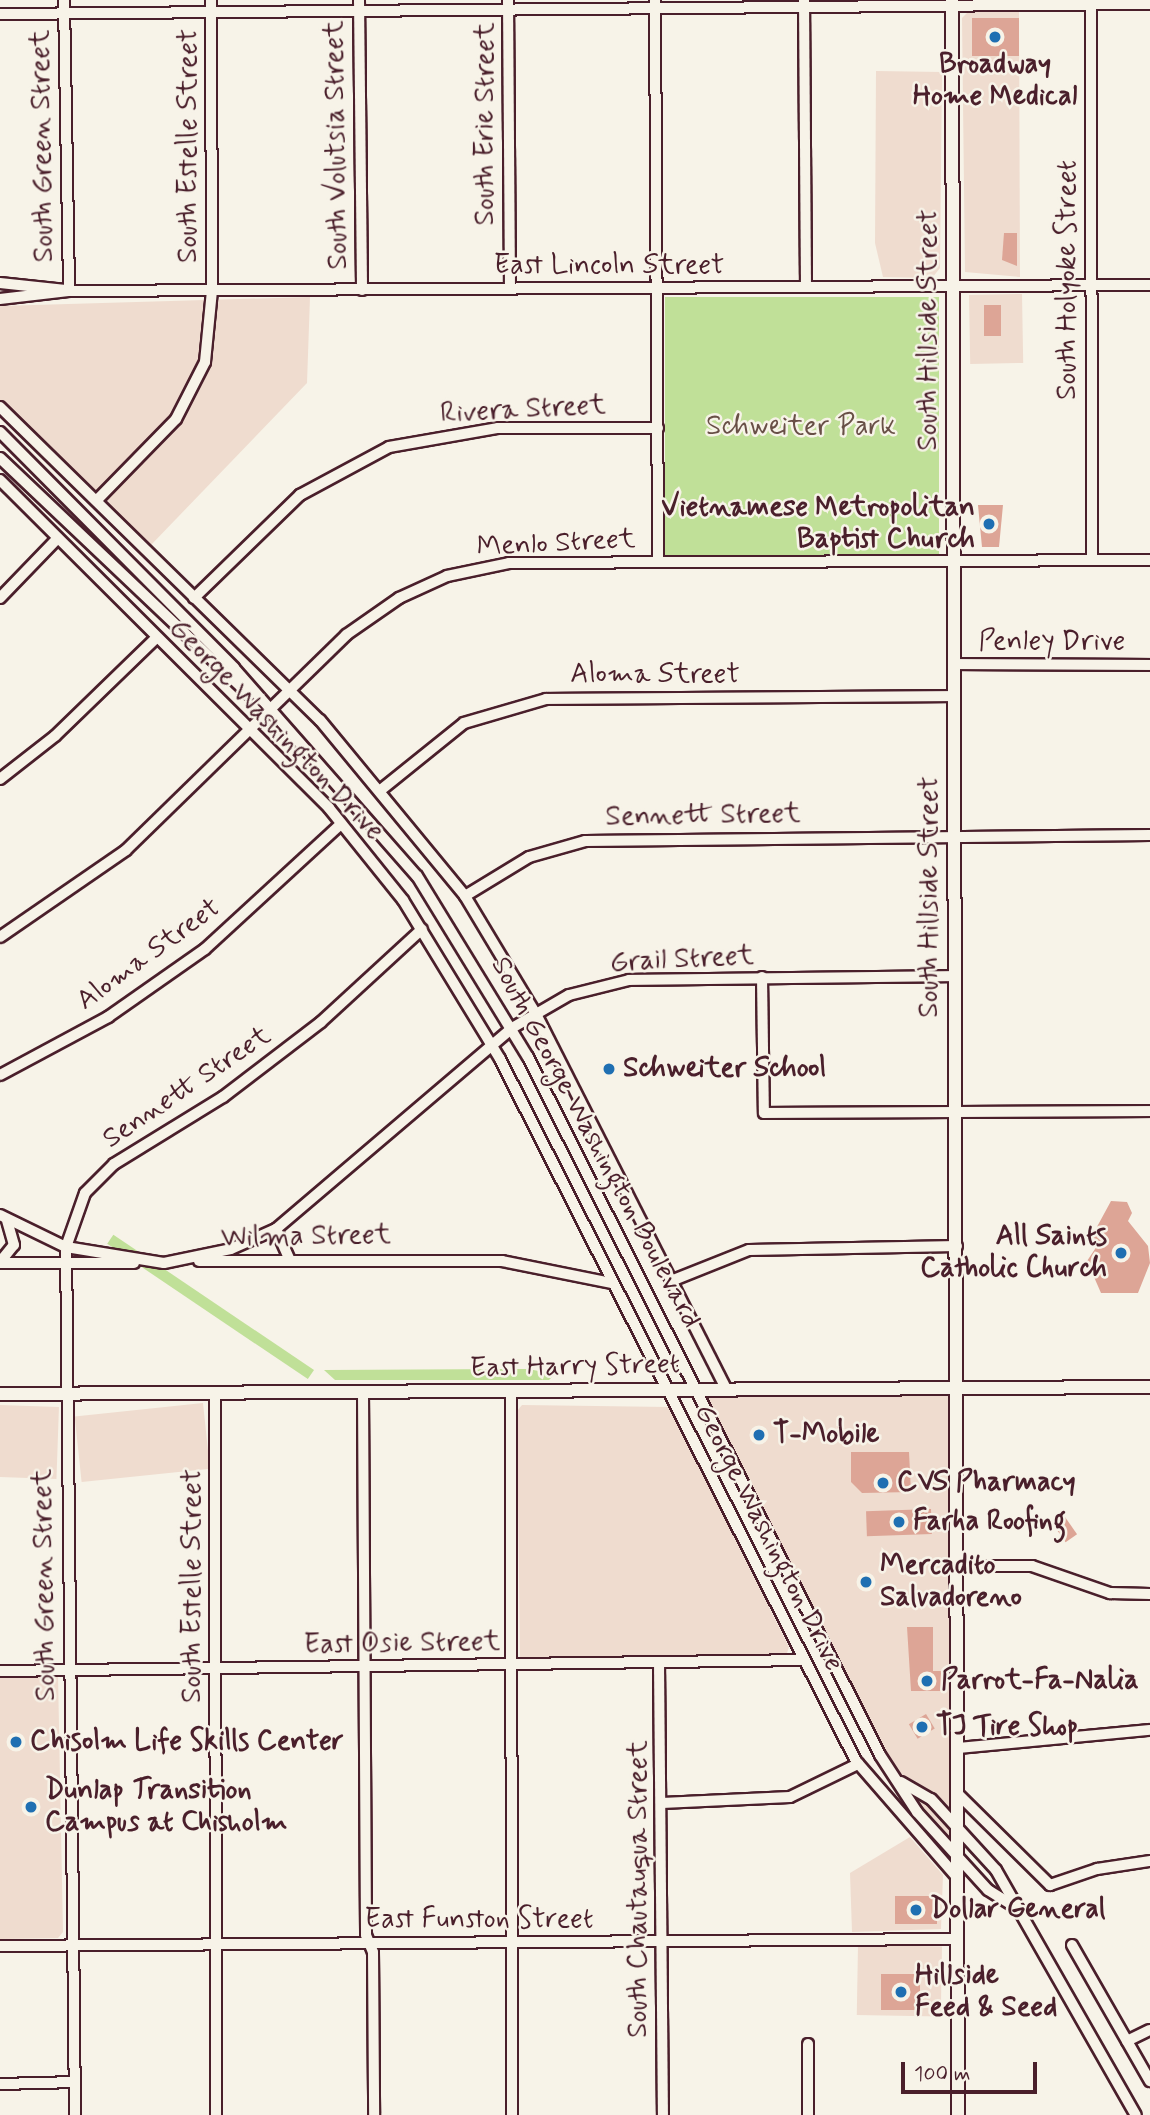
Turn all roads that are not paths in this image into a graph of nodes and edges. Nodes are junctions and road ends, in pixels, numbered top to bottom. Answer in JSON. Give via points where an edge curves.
{"nodes":[{"id":1,"x":64,"y":0,"type":"edge"},
{"id":2,"x":211,"y":0,"type":"edge"},
{"id":3,"x":1091,"y":2,"type":"edge"},
{"id":4,"x":804,"y":4,"type":"edge"},
{"id":5,"x":952,"y":4,"type":"edge"},
{"id":6,"x":1150,"y":4,"type":"edge"},
{"id":7,"x":508,"y":5,"type":"edge"},
{"id":8,"x":655,"y":5,"type":"edge"},
{"id":9,"x":359,"y":6,"type":"edge"},
{"id":10,"x":211,"y":12,"type":"junction"},
{"id":11,"x":0,"y":14,"type":"edge"},
{"id":12,"x":64,"y":14,"type":"junction"},
{"id":13,"x":0,"y":283,"type":"edge"},
{"id":14,"x":1091,"y":285,"type":"junction"},
{"id":15,"x":1150,"y":285,"type":"edge"},
{"id":16,"x":954,"y":286,"type":"junction"},
{"id":17,"x":806,"y":287,"type":"junction"},
{"id":18,"x":657,"y":288,"type":"junction"},
{"id":19,"x":510,"y":289,"type":"junction"},
{"id":20,"x":362,"y":290,"type":"junction"},
{"id":21,"x":69,"y":291,"type":"junction"},
{"id":22,"x":212,"y":291,"type":"junction"},
{"id":23,"x":0,"y":299,"type":"edge"},
{"id":24,"x":0,"y":407,"type":"edge"},
{"id":25,"x":657,"y":428,"type":"junction"},
{"id":26,"x":0,"y":432,"type":"edge"},
{"id":27,"x":0,"y":458,"type":"edge"},
{"id":28,"x":0,"y":480,"type":"edge"},
{"id":29,"x":97,"y":500,"type":"junction"},
{"id":30,"x":58,"y":538,"type":"junction"},
{"id":31,"x":1092,"y":560,"type":"junction"},
{"id":32,"x":1150,"y":560,"type":"edge"},
{"id":33,"x":659,"y":561,"type":"junction"},
{"id":34,"x":954,"y":561,"type":"junction"},
{"id":35,"x":0,"y":598,"type":"edge"},
{"id":36,"x":194,"y":598,"type":"junction"},
{"id":37,"x":156,"y":638,"type":"junction"},
{"id":38,"x":954,"y":664,"type":"junction"},
{"id":39,"x":1150,"y":665,"type":"edge"},
{"id":40,"x":289,"y":690,"type":"junction"},
{"id":41,"x":955,"y":696,"type":"junction"},
{"id":42,"x":269,"y":710,"type":"junction"},
{"id":43,"x":251,"y":728,"type":"junction"},
{"id":44,"x":0,"y":779,"type":"edge"},
{"id":45,"x":382,"y":789,"type":"junction"},
{"id":46,"x":341,"y":824,"type":"junction"},
{"id":47,"x":1150,"y":835,"type":"edge"},
{"id":48,"x":955,"y":836,"type":"junction"},
{"id":49,"x":465,"y":896,"type":"junction"},
{"id":50,"x":422,"y":929,"type":"junction"},
{"id":51,"x":0,"y":937,"type":"edge"},
{"id":52,"x":955,"y":976,"type":"junction"},
{"id":53,"x":762,"y":978,"type":"junction"},
{"id":54,"x":536,"y":1014,"type":"junction"},
{"id":55,"x":512,"y":1028,"type":"junction"},
{"id":56,"x":492,"y":1045,"type":"junction"},
{"id":57,"x":0,"y":1075,"type":"edge"},
{"id":58,"x":1150,"y":1111,"type":"edge"},
{"id":59,"x":956,"y":1113,"type":"junction"},
{"id":60,"x":3,"y":1217,"type":"edge"},
{"id":61,"x":276,"y":1229,"type":"junction"},
{"id":62,"x":957,"y":1246,"type":"junction"},
{"id":63,"x":66,"y":1247,"type":"junction"},
{"id":64,"x":289,"y":1258,"type":"junction"},
{"id":65,"x":0,"y":1263,"type":"edge"},
{"id":66,"x":164,"y":1263,"type":"junction"},
{"id":67,"x":65,"y":1264,"type":"junction"},
{"id":68,"x":671,"y":1281,"type":"junction"},
{"id":69,"x":611,"y":1283,"type":"junction"},
{"id":70,"x":958,"y":1387,"type":"junction"},
{"id":71,"x":1150,"y":1387,"type":"edge"},
{"id":72,"x":696,"y":1389,"type":"junction"},
{"id":73,"x":726,"y":1389,"type":"junction"},
{"id":74,"x":667,"y":1390,"type":"junction"},
{"id":75,"x":215,"y":1393,"type":"junction"},
{"id":76,"x":363,"y":1393,"type":"junction"},
{"id":77,"x":0,"y":1394,"type":"edge"},
{"id":78,"x":66,"y":1394,"type":"junction"},
{"id":79,"x":511,"y":1394,"type":"junction"},
{"id":80,"x":958,"y":1566,"type":"junction"},
{"id":81,"x":1150,"y":1594,"type":"edge"},
{"id":82,"x":804,"y":1660,"type":"junction"},
{"id":83,"x":659,"y":1663,"type":"junction"},
{"id":84,"x":512,"y":1665,"type":"junction"},
{"id":85,"x":364,"y":1667,"type":"junction"},
{"id":86,"x":216,"y":1668,"type":"junction"},
{"id":87,"x":69,"y":1670,"type":"junction"},
{"id":88,"x":0,"y":1671,"type":"edge"},
{"id":89,"x":1150,"y":1730,"type":"edge"},
{"id":90,"x":958,"y":1748,"type":"junction"},
{"id":91,"x":858,"y":1764,"type":"junction"},
{"id":92,"x":901,"y":1782,"type":"junction"},
{"id":93,"x":957,"y":1793,"type":"junction"},
{"id":94,"x":662,"y":1803,"type":"junction"},
{"id":95,"x":957,"y":1826,"type":"junction"},
{"id":96,"x":956,"y":1854,"type":"junction"},
{"id":97,"x":1150,"y":1861,"type":"edge"},
{"id":98,"x":957,"y":1877,"type":"junction"},
{"id":99,"x":1018,"y":1909,"type":"junction"},
{"id":100,"x":957,"y":1939,"type":"junction"},
{"id":101,"x":513,"y":1942,"type":"junction"},
{"id":102,"x":662,"y":1942,"type":"junction"},
{"id":103,"x":369,"y":1943,"type":"junction"},
{"id":104,"x":217,"y":1944,"type":"junction"},
{"id":105,"x":73,"y":1945,"type":"junction"},
{"id":106,"x":1072,"y":1945,"type":"dead end"},
{"id":107,"x":0,"y":1946,"type":"edge"},
{"id":108,"x":1150,"y":2030,"type":"edge"},
{"id":109,"x":1127,"y":2041,"type":"junction"},
{"id":110,"x":808,"y":2045,"type":"dead end"},
{"id":111,"x":1150,"y":2081,"type":"edge"},
{"id":112,"x":75,"y":2082,"type":"junction"},
{"id":113,"x":0,"y":2084,"type":"edge"},
{"id":114,"x":75,"y":2115,"type":"edge"},
{"id":115,"x":216,"y":2115,"type":"edge"},
{"id":116,"x":374,"y":2115,"type":"edge"},
{"id":117,"x":512,"y":2115,"type":"edge"},
{"id":118,"x":663,"y":2115,"type":"edge"},
{"id":119,"x":808,"y":2115,"type":"edge"},
{"id":120,"x":958,"y":2115,"type":"edge"},
{"id":121,"x":1136,"y":2115,"type":"edge"}],
"edges":[{"from":1,"to":12,"type":"street","name":"South Green Street"},
{"from":2,"to":10,"type":"street","name":"South Estelle Street"},
{"from":3,"to":5,"type":"street"},
{"from":3,"to":6,"type":"street"},
{"from":3,"to":14,"type":"street","name":"South Holyoke Street"},
{"from":4,"to":5,"type":"street"},
{"from":4,"to":8,"type":"street"},
{"from":4,"to":17,"type":"street"},
{"from":5,"to":16,"type":"main road","name":"South Hillside Street"},
{"from":7,"to":8,"type":"street"},
{"from":7,"to":9,"type":"street"},
{"from":7,"to":19,"type":"street","name":"South Erie Street"},
{"from":8,"to":18,"type":"street"},
{"from":9,"to":10,"type":"street"},
{"from":9,"to":20,"type":"street","name":"South Volutsia Street"},
{"from":10,"to":12,"type":"street"},
{"from":10,"to":22,"type":"street","name":"South Estelle Street"},
{"from":11,"to":12,"type":"street"},
{"from":12,"to":21,"type":"street","name":"South Green Street"},
{"from":13,"to":21,"type":"street","name":"East Lincoln Street"},
{"from":14,"to":15,"type":"street","name":"East Lincoln Street"},
{"from":14,"to":16,"type":"street","name":"East Lincoln Street"},
{"from":14,"to":31,"type":"street","name":"South Holyoke Street"},
{"from":16,"to":17,"type":"street","name":"East Lincoln Street"},
{"from":16,"to":34,"type":"main road","name":"South Hillside Street"},
{"from":17,"to":18,"type":"street","name":"East Lincoln Street"},
{"from":18,"to":19,"type":"street","name":"East Lincoln Street"},
{"from":18,"to":25,"type":"street"},
{"from":19,"to":20,"type":"street","name":"East Lincoln Street"},
{"from":20,"to":22,"type":"street","name":"East Lincoln Street"},
{"from":21,"to":22,"type":"street","name":"East Lincoln Street"},
{"from":21,"to":23,"type":"street","name":"East Lincoln Street"},
{"from":22,"to":29,"type":"street","name":"South Estelle Street","via":[[208,348],[191,396]]},
{"from":24,"to":29,"type":"street","name":"George Washington Drive"},
{"from":25,"to":33,"type":"street"},
{"from":25,"to":36,"type":"street","name":"Rivera Street","via":[[499,428],[389,447],[300,495]]},
{"from":26,"to":42,"type":"street","name":"South George Washington Boulevard"},
{"from":27,"to":42,"type":"street","name":"South George Washington Boulevard"},
{"from":28,"to":30,"type":"street","name":"George Washington Drive"},
{"from":29,"to":36,"type":"street","name":"George Washington Drive"},
{"from":30,"to":35,"type":"street"},
{"from":30,"to":37,"type":"street","name":"George Washington Drive"},
{"from":31,"to":32,"type":"street","name":"Menlo Street"},
{"from":31,"to":34,"type":"street","name":"Menlo Street"},
{"from":33,"to":34,"type":"street","name":"Menlo Street"},
{"from":33,"to":40,"type":"street","name":"Menlo Street","via":[[509,563],[447,576],[376,611]]},
{"from":34,"to":38,"type":"main road","name":"South Hillside Street"},
{"from":36,"to":40,"type":"street","name":"George Washington Drive"},
{"from":37,"to":43,"type":"street","name":"George Washington Drive"},
{"from":37,"to":44,"type":"street","via":[[55,736]]},
{"from":38,"to":39,"type":"street","name":"Penley Drive"},
{"from":38,"to":41,"type":"main road","name":"South Hillside Street"},
{"from":40,"to":42,"type":"street","name":"Menlo Street"},
{"from":40,"to":45,"type":"street","name":"George Washington Drive"},
{"from":41,"to":45,"type":"street","name":"Aloma Street","via":[[546,699],[464,723]]},
{"from":41,"to":48,"type":"main road","name":"South Hillside Street"},
{"from":42,"to":43,"type":"street","name":"Menlo Street"},
{"from":42,"to":55,"type":"street","name":"South George Washington Boulevard","via":[[345,787],[417,876]]},
{"from":43,"to":46,"type":"street","name":"George Washington Drive"},
{"from":43,"to":51,"type":"street","name":"Menlo Street","via":[[126,850]]},
{"from":45,"to":49,"type":"street","name":"George Washington Drive"},
{"from":46,"to":50,"type":"street","name":"George Washington Drive"},
{"from":46,"to":57,"type":"street","name":"Aloma Street","via":[[205,949],[108,1017]]},
{"from":47,"to":48,"type":"street","name":"Sennett Street"},
{"from":48,"to":49,"type":"street","name":"Sennett Street","via":[[563,844]]},
{"from":48,"to":52,"type":"main road","name":"South Hillside Street"},
{"from":49,"to":54,"type":"street","name":"George Washington Drive"},
{"from":50,"to":56,"type":"street","name":"George Washington Drive"},
{"from":50,"to":63,"type":"street","name":"Sennett Street","via":[[321,1022],[234,1089],[114,1164],[85,1193]]},
{"from":52,"to":53,"type":"street","name":"Grail Street"},
{"from":52,"to":59,"type":"main road","name":"South Hillside Street"},
{"from":53,"to":54,"type":"street","name":"Grail Street","via":[[629,980],[569,995]]},
{"from":53,"to":59,"type":"street","via":[[764,1113]]},
{"from":54,"to":55,"type":"street","name":"Grail Street"},
{"from":54,"to":68,"type":"street","name":"George Washington Drive"},
{"from":55,"to":56,"type":"street","name":"Grail Street"},
{"from":55,"to":72,"type":"street","name":"South George Washington Boulevard"},
{"from":56,"to":61,"type":"street","name":"Grail Street"},
{"from":56,"to":69,"type":"street","name":"George Washington Drive"},
{"from":58,"to":59,"type":"street"},
{"from":59,"to":62,"type":"main road","name":"South Hillside Street"},
{"from":60,"to":63,"type":"street"},
{"from":60,"to":65,"type":"street","via":[[14,1245]]},
{"from":61,"to":64,"type":"street"},
{"from":61,"to":66,"type":"street","name":"Grail Street","via":[[231,1249]]},
{"from":62,"to":68,"type":"street","via":[[748,1250]]},
{"from":62,"to":70,"type":"main road","name":"South Hillside Street"},
{"from":63,"to":66,"type":"street"},
{"from":63,"to":67,"type":"street","name":"Sennett Street"},
{"from":64,"to":66,"type":"street","name":"Wilma Street"},
{"from":64,"to":69,"type":"street","name":"Wilma Street","via":[[502,1261]]},
{"from":65,"to":67,"type":"street","name":"Wilma Street"},
{"from":66,"to":67,"type":"street","name":"Wilma Street"},
{"from":67,"to":78,"type":"street","name":"South Green Street"},
{"from":68,"to":73,"type":"street","name":"George Washington Drive"},
{"from":69,"to":74,"type":"street","name":"George Washington Drive"},
{"from":70,"to":71,"type":"main road","name":"East Harry Street"},
{"from":70,"to":73,"type":"main road","name":"East Harry Street"},
{"from":70,"to":80,"type":"main road","name":"South Hillside Street"},
{"from":72,"to":73,"type":"main road","name":"East Harry Street"},
{"from":72,"to":74,"type":"main road","name":"East Harry Street"},
{"from":72,"to":92,"type":"street","name":"South George Washington Boulevard","via":[[831,1666]]},
{"from":74,"to":79,"type":"main road","name":"East Harry Street"},
{"from":74,"to":82,"type":"street","name":"George Washington Drive"},
{"from":75,"to":76,"type":"main road","name":"East Harry Street"},
{"from":75,"to":78,"type":"main road","name":"East Harry Street"},
{"from":75,"to":86,"type":"street","name":"South Estelle Street"},
{"from":76,"to":79,"type":"main road","name":"East Harry Street"},
{"from":76,"to":85,"type":"street"},
{"from":77,"to":78,"type":"main road","name":"East Harry Street"},
{"from":78,"to":87,"type":"street","name":"South Green Street"},
{"from":79,"to":84,"type":"street"},
{"from":80,"to":81,"type":"street","via":[[1032,1566],[1110,1593]]},
{"from":80,"to":90,"type":"main road","name":"South Hillside Street"},
{"from":82,"to":83,"type":"street","name":"East Osie Street"},
{"from":82,"to":91,"type":"street","name":"George Washington Drive"},
{"from":83,"to":84,"type":"street","name":"East Osie Street"},
{"from":83,"to":94,"type":"street","name":"South Chautauqua Street"},
{"from":84,"to":85,"type":"street","name":"East Osie Street"},
{"from":84,"to":101,"type":"street"},
{"from":85,"to":86,"type":"street","name":"East Osie Street"},
{"from":85,"to":103,"type":"street"},
{"from":86,"to":87,"type":"street","name":"East Osie Street"},
{"from":86,"to":104,"type":"street","name":"South Estelle Street"},
{"from":87,"to":88,"type":"street","name":"East Osie Street"},
{"from":87,"to":105,"type":"street","name":"South Green Street"},
{"from":89,"to":90,"type":"street"},
{"from":90,"to":93,"type":"main road","name":"South Hillside Street"},
{"from":91,"to":94,"type":"street","via":[[790,1797]]},
{"from":91,"to":98,"type":"street","name":"George Washington Drive"},
{"from":92,"to":95,"type":"street","name":"South George Washington Boulevard","via":[[931,1798]]},
{"from":92,"to":96,"type":"street","name":"South George Washington Boulevard","via":[[917,1812]]},
{"from":93,"to":95,"type":"main road","name":"South Hillside Street"},
{"from":93,"to":97,"type":"street","via":[[1050,1885],[1097,1869]]},
{"from":94,"to":102,"type":"street","name":"South Chautauqua Street"},
{"from":95,"to":96,"type":"main road","name":"South Hillside Street"},
{"from":95,"to":99,"type":"street","name":"South George Washington Boulevard","via":[[996,1870]]},
{"from":96,"to":98,"type":"main road","name":"South Hillside Street"},
{"from":96,"to":99,"type":"street","name":"South George Washington Boulevard","via":[[988,1890]]},
{"from":98,"to":100,"type":"main road","name":"South Hillside Street"},
{"from":99,"to":121,"type":"street","name":"South George Washington Boulevard"},
{"from":100,"to":102,"type":"street","name":"East Funston Street"},
{"from":100,"to":120,"type":"main road"},
{"from":101,"to":102,"type":"street","name":"East Funston Street"},
{"from":101,"to":103,"type":"street","name":"East Funston Street"},
{"from":101,"to":117,"type":"street"},
{"from":102,"to":118,"type":"street","name":"South Chautauqua Street"},
{"from":103,"to":104,"type":"street","name":"East Funston Street"},
{"from":103,"to":116,"type":"street"},
{"from":104,"to":105,"type":"street","name":"East Funston Street"},
{"from":104,"to":115,"type":"street","name":"South Estelle Street"},
{"from":105,"to":107,"type":"street","name":"East Funston Street"},
{"from":105,"to":112,"type":"street","name":"South Green Street"},
{"from":106,"to":109,"type":"street"},
{"from":108,"to":109,"type":"street"},
{"from":109,"to":111,"type":"street"},
{"from":110,"to":119,"type":"street"},
{"from":112,"to":113,"type":"street"},
{"from":112,"to":114,"type":"street","name":"South Green Street"}]}
